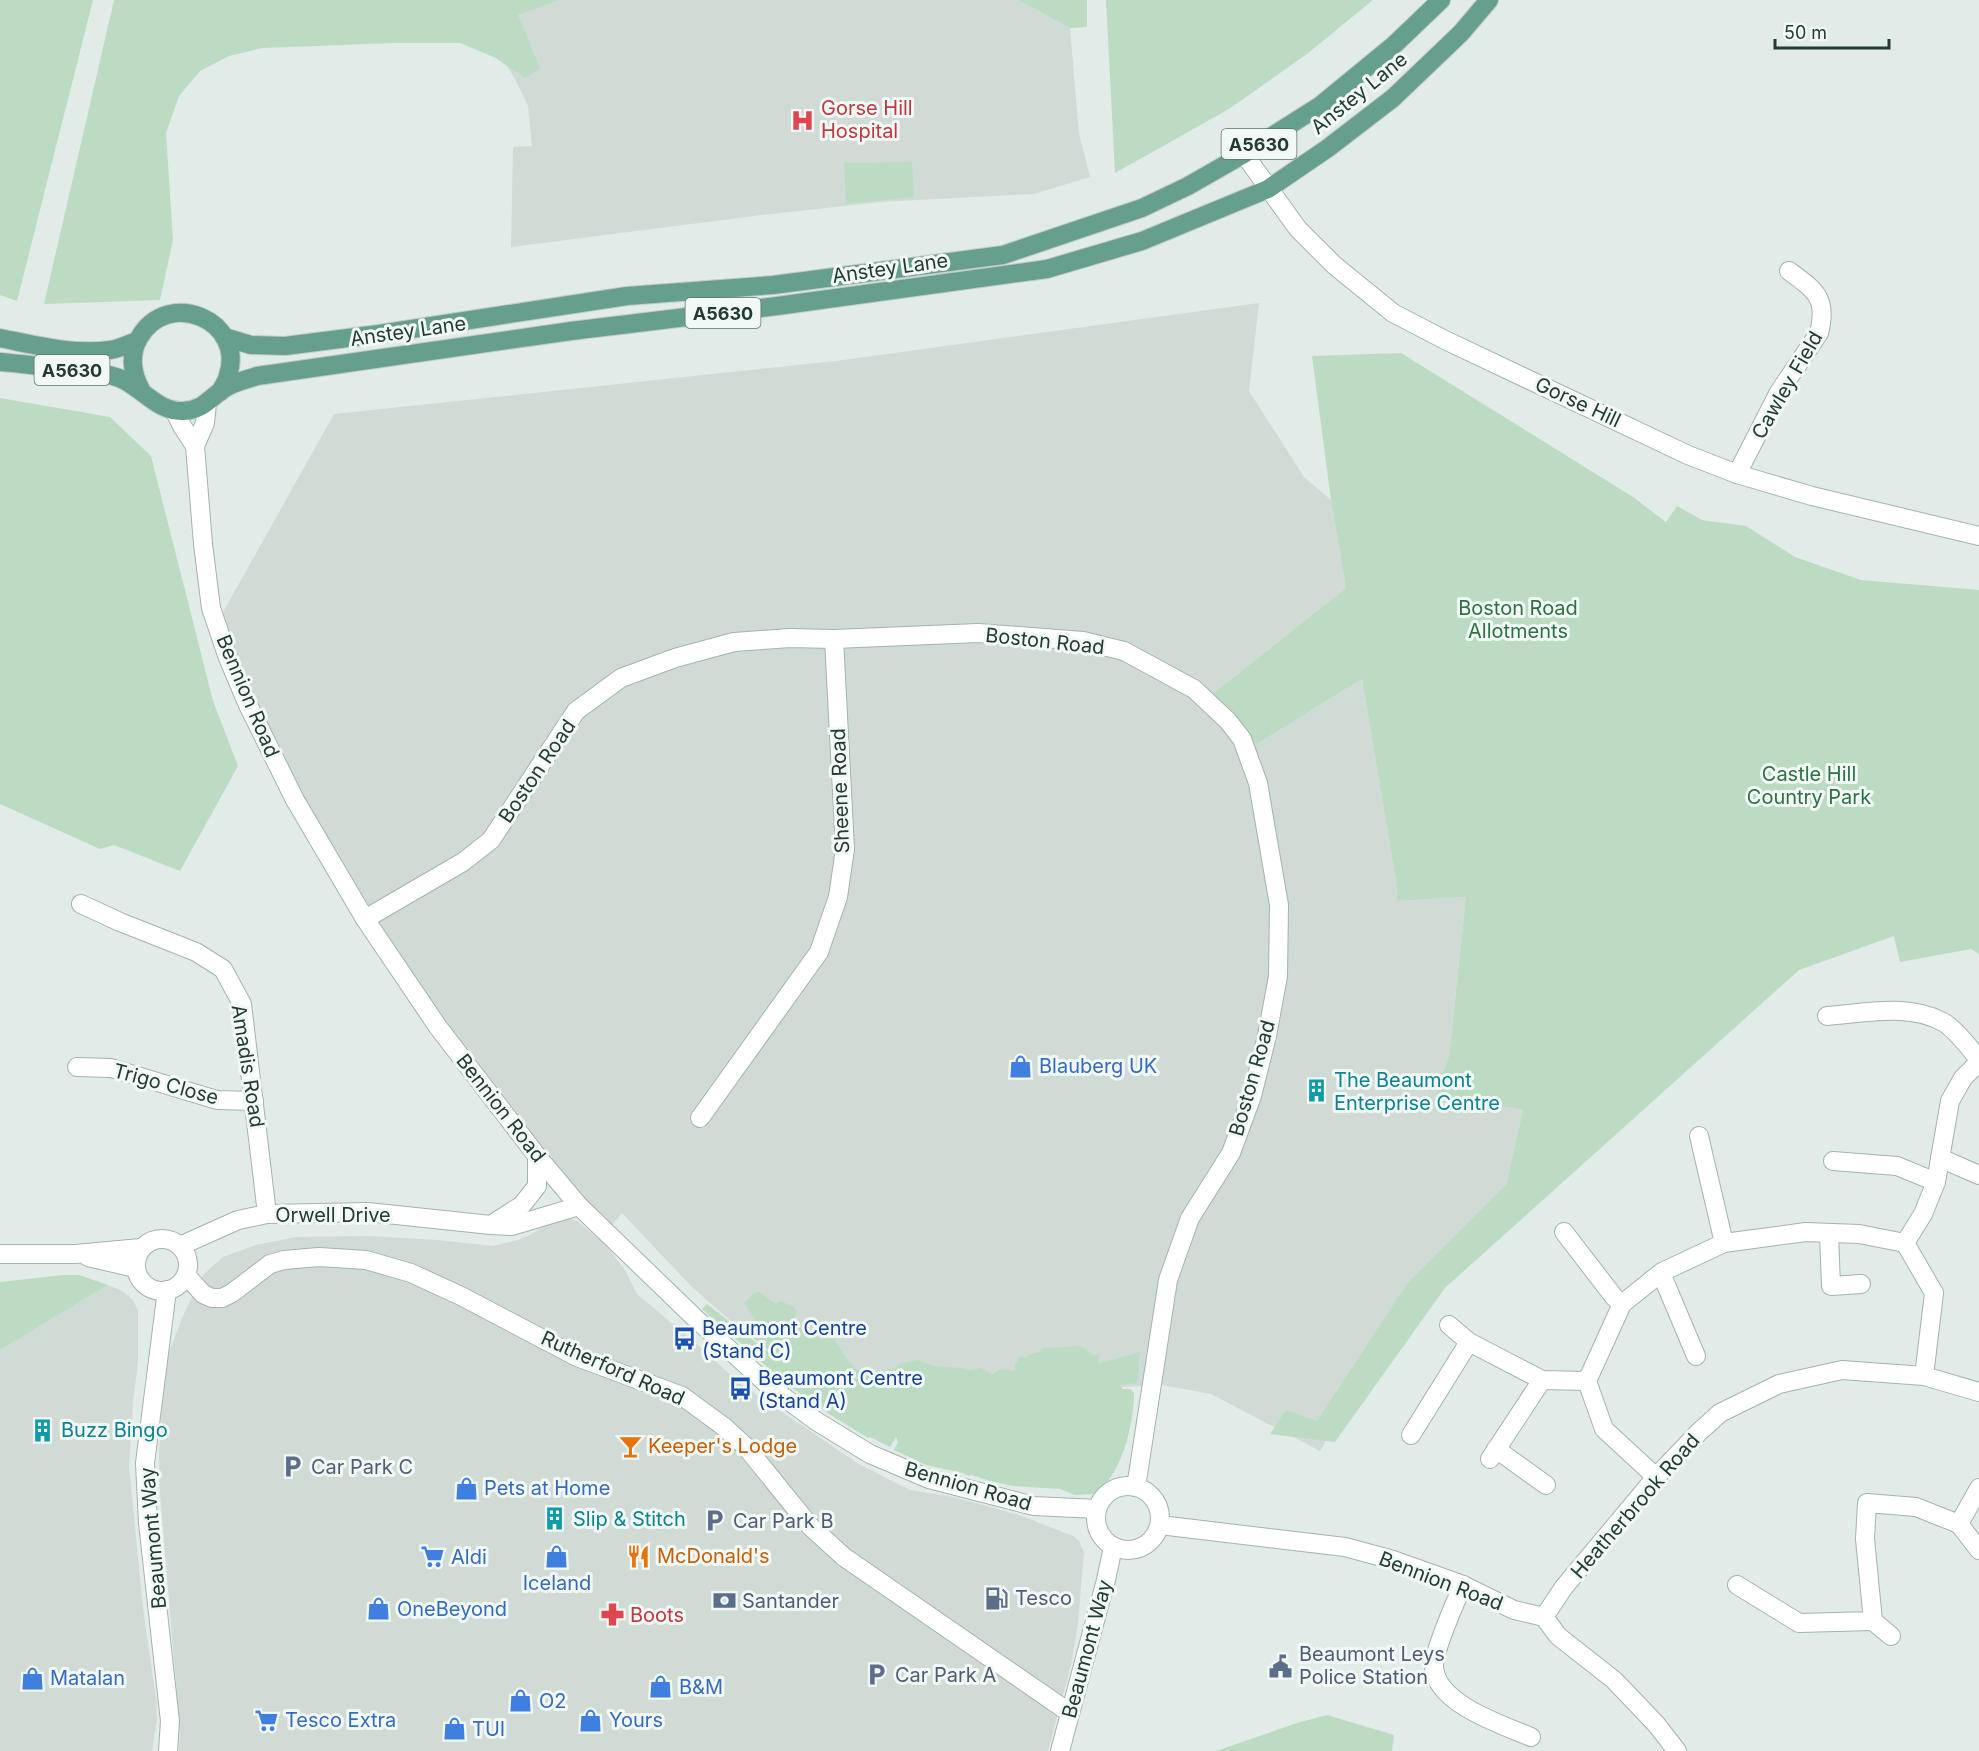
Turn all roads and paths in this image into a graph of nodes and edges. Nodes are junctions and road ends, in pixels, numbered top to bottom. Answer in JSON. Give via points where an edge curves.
{"nodes":[{"id":1,"x":1441,"y":0,"type":"edge"},
{"id":2,"x":1490,"y":0,"type":"edge"},
{"id":3,"x":1244,"y":154,"type":"junction"},
{"id":4,"x":1268,"y":189,"type":"junction"},
{"id":5,"x":1789,"y":271,"type":"dead end"},
{"id":6,"x":224,"y":337,"type":"junction"},
{"id":7,"x":0,"y":338,"type":"edge"},
{"id":8,"x":137,"y":341,"type":"junction"},
{"id":9,"x":0,"y":362,"type":"edge"},
{"id":10,"x":141,"y":390,"type":"junction"},
{"id":11,"x":214,"y":398,"type":"junction"},
{"id":12,"x":174,"y":410,"type":"junction"},
{"id":13,"x":195,"y":446,"type":"junction"},
{"id":14,"x":1737,"y":474,"type":"junction"},
{"id":15,"x":1979,"y":536,"type":"edge"},
{"id":16,"x":834,"y":639,"type":"junction"},
{"id":17,"x":81,"y":904,"type":"dead end"},
{"id":18,"x":365,"y":919,"type":"junction"},
{"id":19,"x":1827,"y":1016,"type":"dead end"},
{"id":20,"x":1979,"y":1061,"type":"edge"},
{"id":21,"x":77,"y":1067,"type":"dead end"},
{"id":22,"x":254,"y":1101,"type":"junction"},
{"id":23,"x":700,"y":1118,"type":"dead end"},
{"id":24,"x":1699,"y":1136,"type":"dead end"},
{"id":25,"x":537,"y":1156,"type":"junction"},
{"id":26,"x":1940,"y":1158,"type":"junction"},
{"id":27,"x":1833,"y":1161,"type":"dead end"},
{"id":28,"x":1979,"y":1175,"type":"edge"},
{"id":29,"x":1936,"y":1182,"type":"junction"},
{"id":30,"x":579,"y":1206,"type":"junction"},
{"id":31,"x":267,"y":1214,"type":"junction"},
{"id":32,"x":491,"y":1225,"type":"junction"},
{"id":33,"x":1564,"y":1232,"type":"dead end"},
{"id":34,"x":1829,"y":1233,"type":"junction"},
{"id":35,"x":1724,"y":1243,"type":"junction"},
{"id":36,"x":1905,"y":1244,"type":"junction"},
{"id":37,"x":180,"y":1246,"type":"junction"},
{"id":38,"x":141,"y":1248,"type":"junction"},
{"id":39,"x":0,"y":1254,"type":"edge"},
{"id":40,"x":75,"y":1254,"type":"junction"},
{"id":41,"x":135,"y":1268,"type":"junction"},
{"id":42,"x":1661,"y":1273,"type":"junction"},
{"id":43,"x":186,"y":1275,"type":"junction"},
{"id":44,"x":1861,"y":1284,"type":"dead end"},
{"id":45,"x":167,"y":1290,"type":"junction"},
{"id":46,"x":1622,"y":1304,"type":"junction"},
{"id":47,"x":1449,"y":1325,"type":"dead end"},
{"id":48,"x":1469,"y":1342,"type":"junction"},
{"id":49,"x":1696,"y":1356,"type":"dead end"},
{"id":50,"x":1924,"y":1376,"type":"junction"},
{"id":51,"x":1542,"y":1380,"type":"junction"},
{"id":52,"x":1587,"y":1381,"type":"junction"},
{"id":53,"x":1979,"y":1392,"type":"edge"},
{"id":54,"x":1410,"y":1435,"type":"dead end"},
{"id":55,"x":1656,"y":1477,"type":"junction"},
{"id":56,"x":1546,"y":1485,"type":"dead end"},
{"id":57,"x":1136,"y":1487,"type":"junction"},
{"id":58,"x":1979,"y":1488,"type":"edge"},
{"id":59,"x":1097,"y":1509,"type":"junction"},
{"id":60,"x":1959,"y":1524,"type":"junction"},
{"id":61,"x":1160,"y":1525,"type":"junction"},
{"id":62,"x":1113,"y":1547,"type":"junction"},
{"id":63,"x":1979,"y":1550,"type":"edge"},
{"id":64,"x":1462,"y":1585,"type":"junction"},
{"id":65,"x":1737,"y":1585,"type":"dead end"},
{"id":66,"x":1544,"y":1617,"type":"junction"},
{"id":67,"x":1874,"y":1621,"type":"junction"},
{"id":68,"x":1892,"y":1636,"type":"dead end"},
{"id":69,"x":1070,"y":1713,"type":"junction"},
{"id":70,"x":1531,"y":1737,"type":"dead end"},
{"id":71,"x":168,"y":1751,"type":"edge"},
{"id":72,"x":1060,"y":1751,"type":"edge"},
{"id":73,"x":1677,"y":1751,"type":"edge"}],
"edges":[{"from":1,"to":3,"type":"main road","name":"Anstey Lane","number":"A5630","via":[[1321,105]]},
{"from":2,"to":4,"type":"main road","name":"Anstey Lane","number":"A5630","via":[[1393,98]]},
{"from":3,"to":4,"type":"street","name":"Gorse Hill"},
{"from":3,"to":6,"type":"main road","name":"Anstey Lane","number":"A5630","via":[[1142,208],[1003,255],[773,285],[627,297],[285,346],[251,345]]},
{"from":4,"to":11,"type":"main road","name":"Anstey Lane","number":"A5630","via":[[1142,241],[1047,269],[257,376],[230,385]]},
{"from":4,"to":14,"type":"street","name":"Gorse Hill","via":[[1305,237],[1393,313],[1688,455]]},
{"from":5,"to":14,"type":"street","name":"Cawley Field","via":[[1819,298],[1822,322],[1819,333],[1779,392]]},
{"from":6,"to":8,"type":"main road","via":[[207,320],[178,312],[158,318]]},
{"from":6,"to":11,"type":"main road","via":[[230,355],[229,374]]},
{"from":7,"to":8,"type":"main road","number":"A5630","via":[[96,351]]},
{"from":8,"to":10,"type":"main road","via":[[132,366]]},
{"from":9,"to":10,"type":"main road","number":"A5630","via":[[102,373]]},
{"from":10,"to":12,"type":"main road","via":[[155,404]]},
{"from":11,"to":12,"type":"main road","name":"Anstey Lane","via":[[191,410]]},
{"from":11,"to":13,"type":"street","name":"Bennion Road"},
{"from":12,"to":13,"type":"street","name":"Bennion Road"},
{"from":13,"to":18,"type":"street","name":"Bennion Road","via":[[211,608],[228,658],[295,800]]},
{"from":14,"to":15,"type":"street","name":"Gorse Hill"},
{"from":16,"to":18,"type":"street","name":"Boston Road","via":[[734,642],[621,678],[576,711],[491,840],[463,862]]},
{"from":16,"to":23,"type":"street","name":"Sheene Road","via":[[845,849],[838,897],[819,952]]},
{"from":16,"to":57,"type":"street","name":"Boston Road","via":[[978,633],[1083,641],[1124,651],[1194,689],[1228,721],[1242,738],[1248,754],[1258,783],[1279,905],[1278,976],[1252,1096],[1230,1153],[1190,1218],[1168,1280]]},
{"from":17,"to":22,"type":"street","name":"Amadis Road","via":[[196,952],[223,969],[242,1004]]},
{"from":18,"to":25,"type":"street","name":"Bennion Road","via":[[438,1027]]},
{"from":19,"to":20,"type":"street","via":[[1894,1010],[1918,1012],[1945,1023]]},
{"from":20,"to":26,"type":"street","via":[[1950,1101]]},
{"from":21,"to":22,"type":"street","name":"Trigo Close","via":[[111,1068],[217,1100]]},
{"from":22,"to":31,"type":"street","name":"Amadis Road"},
{"from":24,"to":35,"type":"street"},
{"from":25,"to":30,"type":"street","name":"Bennion Road"},
{"from":25,"to":32,"type":"street","via":[[537,1186],[522,1205]]},
{"from":26,"to":28,"type":"street"},
{"from":26,"to":29,"type":"street"},
{"from":27,"to":29,"type":"street","via":[[1897,1166]]},
{"from":29,"to":36,"type":"street"},
{"from":30,"to":32,"type":"street","name":"Orwell Drive","via":[[512,1226]]},
{"from":30,"to":59,"type":"street","name":"Bennion Road","via":[[770,1387],[870,1454],[929,1479],[1034,1506]]},
{"from":31,"to":32,"type":"street","name":"Orwell Drive","via":[[368,1212]]},
{"from":31,"to":37,"type":"street","name":"Orwell Drive","via":[[238,1220]]},
{"from":33,"to":46,"type":"street"},
{"from":34,"to":35,"type":"street","via":[[1806,1232]]},
{"from":34,"to":36,"type":"street","via":[[1859,1234]]},
{"from":34,"to":44,"type":"street","via":[[1830,1286]]},
{"from":35,"to":42,"type":"street"},
{"from":36,"to":50,"type":"street","via":[[1934,1293]]},
{"from":37,"to":38,"type":"street","via":[[167,1239],[154,1239]]},
{"from":37,"to":43,"type":"street","via":[[188,1264]]},
{"from":38,"to":40,"type":"street"},
{"from":38,"to":41,"type":"street"},
{"from":39,"to":40,"type":"street"},
{"from":40,"to":41,"type":"street"},
{"from":41,"to":45,"type":"street","via":[[145,1285]]},
{"from":42,"to":46,"type":"street"},
{"from":42,"to":49,"type":"street"},
{"from":43,"to":45,"type":"street","via":[[180,1284]]},
{"from":43,"to":69,"type":"street","name":"Rutherford Road","via":[[203,1294],[222,1298],[270,1264],[284,1260],[366,1260],[461,1296],[577,1357],[682,1396],[746,1447],[810,1526],[844,1557]]},
{"from":45,"to":71,"type":"street","name":"Beaumont Way","via":[[145,1463],[170,1721]]},
{"from":46,"to":52,"type":"street"},
{"from":47,"to":48,"type":"street"},
{"from":48,"to":51,"type":"street"},
{"from":48,"to":54,"type":"street"},
{"from":50,"to":53,"type":"street","name":"Heatherbrook Road"},
{"from":50,"to":55,"type":"street","name":"Heatherbrook Road","via":[[1842,1370],[1779,1384],[1720,1413]]},
{"from":51,"to":52,"type":"street"},
{"from":51,"to":56,"type":"street","via":[[1493,1454]]},
{"from":52,"to":55,"type":"street","via":[[1604,1429]]},
{"from":55,"to":66,"type":"street","name":"Heatherbrook Road","via":[[1564,1587]]},
{"from":57,"to":59,"type":"street","via":[[1126,1486],[1108,1493]]},
{"from":57,"to":61,"type":"street","via":[[1158,1505]]},
{"from":58,"to":60,"type":"street"},
{"from":59,"to":62,"type":"street","via":[[1098,1531]]},
{"from":60,"to":63,"type":"street"},
{"from":60,"to":67,"type":"street","via":[[1916,1507],[1867,1503],[1865,1539]]},
{"from":61,"to":62,"type":"street","via":[[1157,1534],[1142,1548]]},
{"from":61,"to":64,"type":"street","name":"Bennion Road","via":[[1345,1547]]},
{"from":62,"to":69,"type":"street","name":"Beaumont Way"},
{"from":64,"to":66,"type":"street","name":"Bennion Road","via":[[1514,1610]]},
{"from":64,"to":70,"type":"street","via":[[1437,1652],[1437,1680],[1459,1704]]},
{"from":65,"to":67,"type":"street","via":[[1799,1623]]},
{"from":66,"to":73,"type":"street","via":[[1558,1636],[1614,1680]]},
{"from":67,"to":68,"type":"street"},
{"from":69,"to":72,"type":"street","name":"Beaumont Way"}]}
